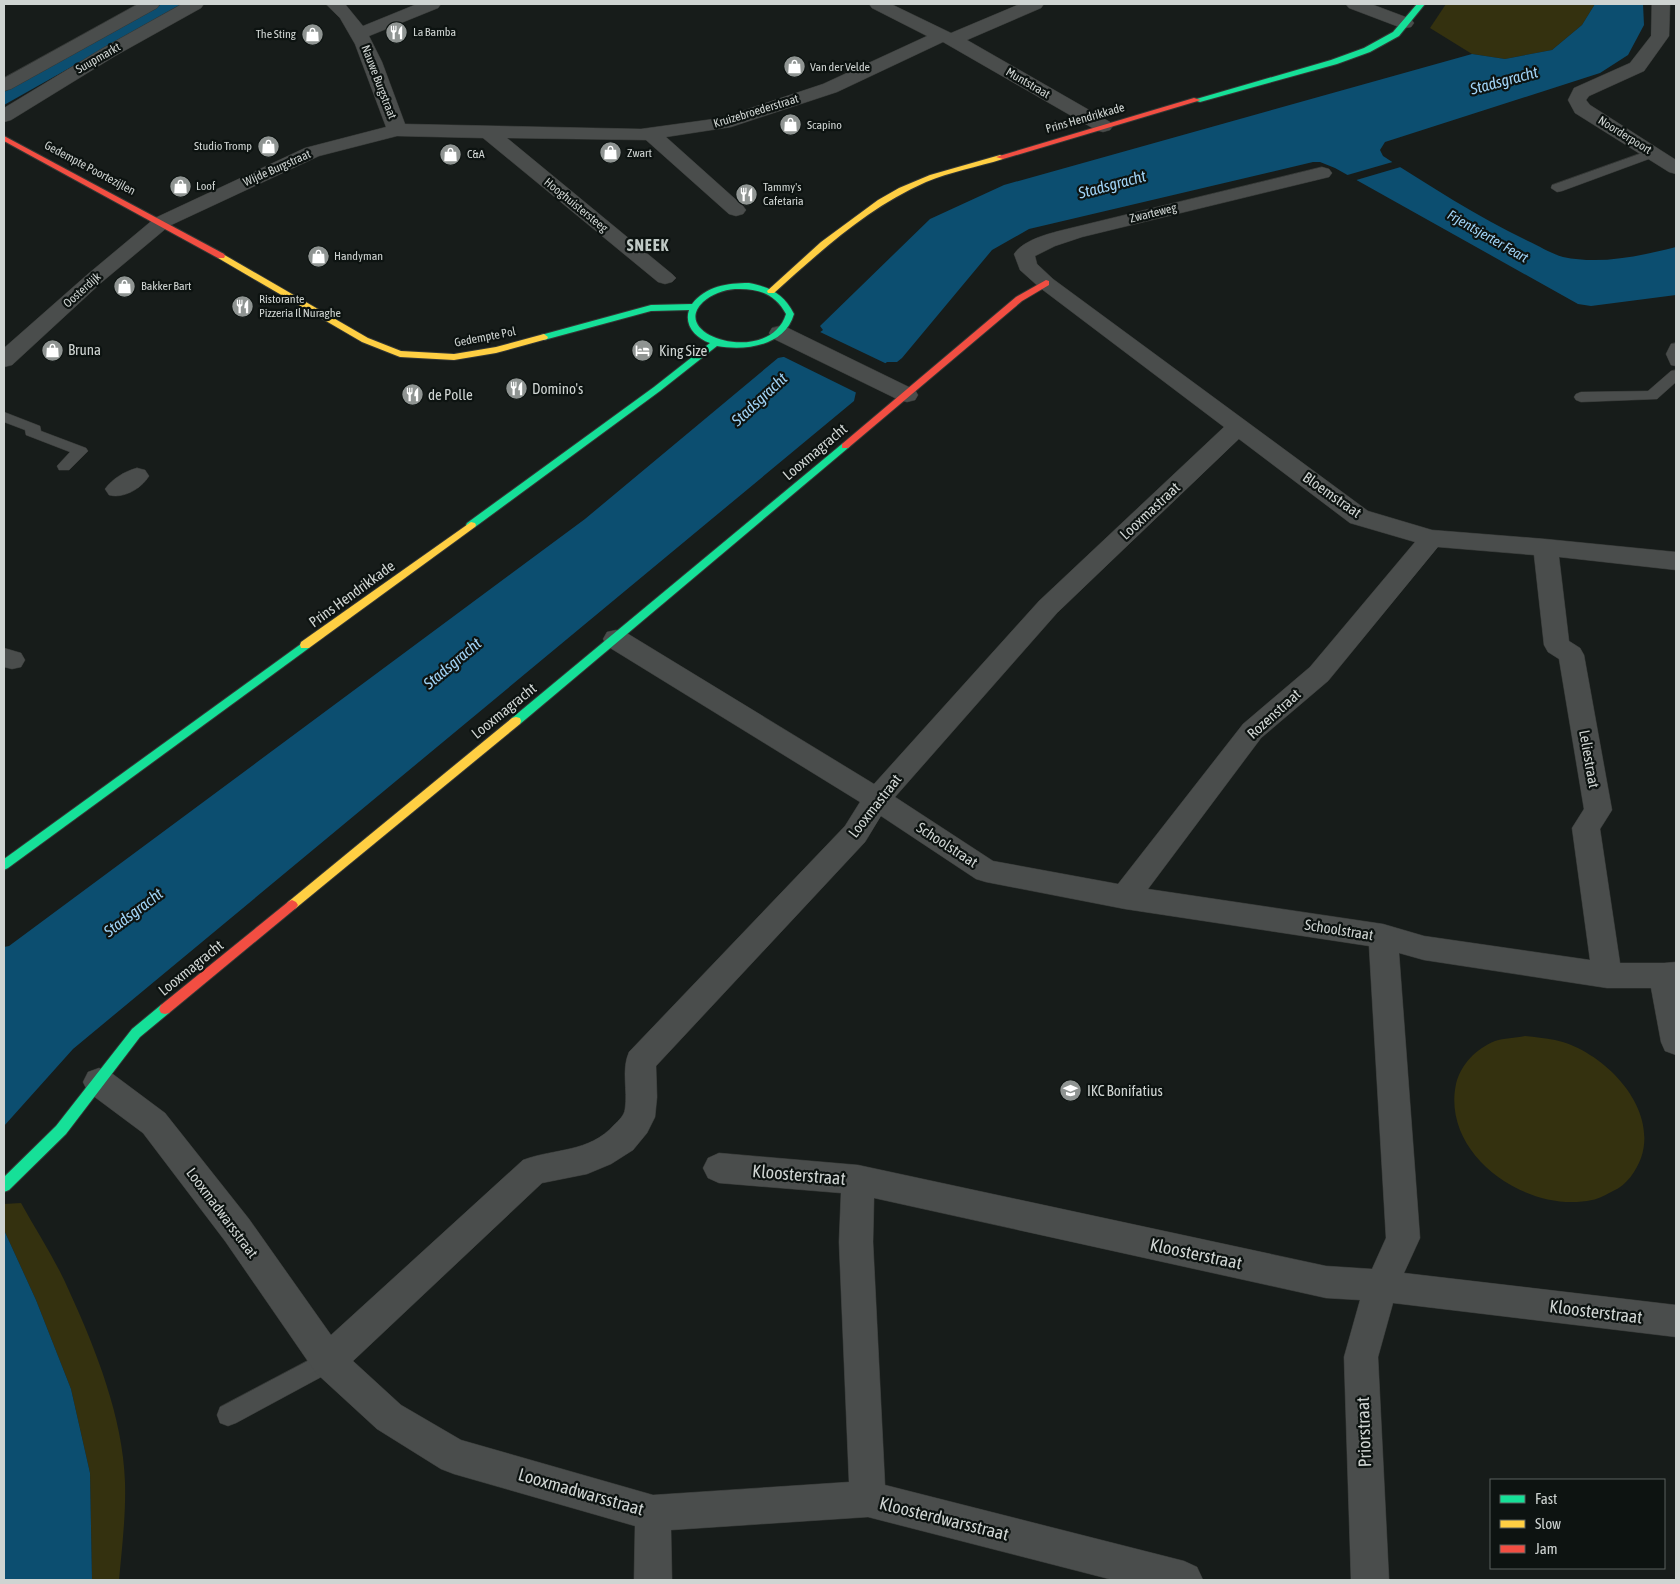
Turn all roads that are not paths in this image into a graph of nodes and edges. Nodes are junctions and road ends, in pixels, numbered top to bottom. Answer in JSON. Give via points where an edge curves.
{"nodes":[{"id":1,"x":151,"y":4,"type":"edge"},
{"id":2,"x":195,"y":4,"type":"edge"},
{"id":3,"x":335,"y":4,"type":"edge"},
{"id":4,"x":432,"y":4,"type":"edge"},
{"id":5,"x":878,"y":4,"type":"edge"},
{"id":6,"x":1035,"y":4,"type":"edge"},
{"id":7,"x":1355,"y":4,"type":"edge"},
{"id":8,"x":1421,"y":4,"type":"edge"},
{"id":9,"x":1661,"y":4,"type":"edge"},
{"id":10,"x":1405,"y":23,"type":"junction"},
{"id":11,"x":359,"y":34,"type":"junction"},
{"id":12,"x":947,"y":37,"type":"junction"},
{"id":13,"x":4,"y":85,"type":"edge"},
{"id":14,"x":4,"y":116,"type":"edge"},
{"id":15,"x":1103,"y":126,"type":"junction"},
{"id":16,"x":397,"y":130,"type":"junction"},
{"id":17,"x":488,"y":132,"type":"junction"},
{"id":18,"x":651,"y":134,"type":"junction"},
{"id":19,"x":4,"y":138,"type":"edge"},
{"id":20,"x":1653,"y":153,"type":"junction"},
{"id":21,"x":1676,"y":168,"type":"edge"},
{"id":22,"x":1322,"y":173,"type":"dead end"},
{"id":23,"x":1557,"y":188,"type":"dead end"},
{"id":24,"x":736,"y":210,"type":"dead end"},
{"id":25,"x":162,"y":222,"type":"junction"},
{"id":26,"x":665,"y":278,"type":"dead end"},
{"id":27,"x":1046,"y":283,"type":"junction"},
{"id":28,"x":771,"y":291,"type":"junction"},
{"id":29,"x":692,"y":307,"type":"junction"},
{"id":30,"x":789,"y":337,"type":"junction"},
{"id":31,"x":715,"y":343,"type":"junction"},
{"id":32,"x":1676,"y":347,"type":"edge"},
{"id":33,"x":4,"y":360,"type":"edge"},
{"id":34,"x":1676,"y":362,"type":"edge"},
{"id":35,"x":1676,"y":374,"type":"edge"},
{"id":36,"x":907,"y":395,"type":"junction"},
{"id":37,"x":1581,"y":397,"type":"dead end"},
{"id":38,"x":4,"y":416,"type":"edge"},
{"id":39,"x":1238,"y":427,"type":"junction"},
{"id":40,"x":64,"y":466,"type":"dead end"},
{"id":41,"x":137,"y":476,"type":"dead end"},
{"id":42,"x":117,"y":489,"type":"dead end"},
{"id":43,"x":1432,"y":538,"type":"junction"},
{"id":44,"x":1545,"y":547,"type":"junction"},
{"id":45,"x":1676,"y":561,"type":"edge"},
{"id":46,"x":616,"y":639,"type":"junction"},
{"id":47,"x":877,"y":799,"type":"junction"},
{"id":48,"x":4,"y":865,"type":"edge"},
{"id":49,"x":1125,"y":897,"type":"junction"},
{"id":50,"x":1384,"y":936,"type":"junction"},
{"id":51,"x":1607,"y":975,"type":"junction"},
{"id":52,"x":1670,"y":975,"type":"edge"},
{"id":53,"x":1676,"y":1042,"type":"edge"},
{"id":54,"x":99,"y":1082,"type":"junction"},
{"id":55,"x":719,"y":1168,"type":"dead end"},
{"id":56,"x":858,"y":1180,"type":"junction"},
{"id":57,"x":4,"y":1186,"type":"edge"},
{"id":58,"x":1381,"y":1286,"type":"junction"},
{"id":59,"x":1676,"y":1321,"type":"edge"},
{"id":60,"x":328,"y":1361,"type":"junction"},
{"id":61,"x":228,"y":1415,"type":"dead end"},
{"id":62,"x":868,"y":1499,"type":"junction"},
{"id":63,"x":653,"y":1513,"type":"junction"},
{"id":64,"x":653,"y":1580,"type":"edge"},
{"id":65,"x":1184,"y":1580,"type":"edge"},
{"id":66,"x":1370,"y":1580,"type":"edge"}],
"edges":[{"from":1,"to":13,"type":"street","name":"Suupmarkt"},
{"from":2,"to":14,"type":"street","name":"Suupmarkt"},
{"from":3,"to":11,"type":"street","name":"Nauwe Burgstraat","via":[[345,12]]},
{"from":4,"to":11,"type":"street"},
{"from":5,"to":12,"type":"street","name":"Muntstraat"},
{"from":6,"to":12,"type":"street","name":"Kruizebroederstraat"},
{"from":7,"to":10,"type":"street"},
{"from":8,"to":10,"type":"main road","name":"Prins Hendrikkade"},
{"from":9,"to":20,"type":"street","name":"Noorderpoort","via":[[1660,36],[1637,67],[1580,92],[1577,100],[1582,109]]},
{"from":10,"to":15,"type":"main road","name":"Prins Hendrikkade","via":[[1396,34],[1367,50],[1334,62]]},
{"from":11,"to":16,"type":"street","name":"Nauwe Burgstraat"},
{"from":12,"to":15,"type":"street","name":"Muntstraat"},
{"from":12,"to":18,"type":"street","name":"Kruizebroederstraat","via":[[830,88],[724,123]]},
{"from":15,"to":28,"type":"main road","name":"Prins Hendrikkade","via":[[924,180],[872,206]]},
{"from":16,"to":17,"type":"street","name":"Kruizebroederstraat"},
{"from":16,"to":25,"type":"street","name":"Wijde Burgstraat","via":[[312,152]]},
{"from":17,"to":18,"type":"street","name":"Kruizebroederstraat"},
{"from":17,"to":26,"type":"street","name":"Hooghuistersteeg"},
{"from":18,"to":24,"type":"street"},
{"from":19,"to":25,"type":"main road","name":"Gedempte Poortezijlen"},
{"from":20,"to":21,"type":"street","name":"Noorderpoort"},
{"from":20,"to":23,"type":"lane"},
{"from":22,"to":27,"type":"street","name":"Zwarteweg","via":[[1088,230],[1036,247],[1024,254],[1027,266]]},
{"from":25,"to":29,"type":"main road","name":"Gedempte Pol","via":[[364,340],[400,354],[454,357],[496,350],[651,308]]},
{"from":25,"to":33,"type":"street","name":"Oosterdijk"},
{"from":27,"to":36,"type":"main road","name":"Looxmagracht","via":[[1019,299]]},
{"from":27,"to":39,"type":"street","name":"Bloemstraat"},
{"from":28,"to":29,"type":"main road","via":[[749,286],[725,287],[705,295]]},
{"from":28,"to":30,"type":"main road","via":[[783,300],[789,310]]},
{"from":29,"to":31,"type":"main road","via":[[690,318],[694,328]]},
{"from":30,"to":31,"type":"main road","via":[[751,345]]},
{"from":30,"to":36,"type":"street"},
{"from":31,"to":48,"type":"main road","name":"Prins Hendrikkade","via":[[610,424]]},
{"from":32,"to":34,"type":"lane","via":[[1673,350]]},
{"from":35,"to":37,"type":"lane","via":[[1652,396]]},
{"from":36,"to":46,"type":"main road","name":"Looxmagracht"},
{"from":38,"to":40,"type":"lane","via":[[35,429],[31,432],[81,451]]},
{"from":39,"to":43,"type":"street","name":"Bloemstraat","via":[[1359,517]]},
{"from":39,"to":47,"type":"street","name":"Looxmastraat","via":[[1048,607]]},
{"from":41,"to":42,"type":"street"},
{"from":43,"to":44,"type":"street","name":"Bloemstraat"},
{"from":43,"to":49,"type":"street","name":"Rozenstraat","via":[[1319,674],[1252,731]]},
{"from":44,"to":45,"type":"street","name":"Bloemstraat"},
{"from":44,"to":51,"type":"street","name":"Leliestraat","via":[[1557,644],[1571,656],[1598,810],[1586,828]]},
{"from":46,"to":47,"type":"street","name":"Schoolstraat"},
{"from":46,"to":54,"type":"main road","name":"Looxmagracht","via":[[136,1034]]},
{"from":47,"to":49,"type":"street","name":"Schoolstraat","via":[[986,871]]},
{"from":47,"to":60,"type":"street","name":"Looxmastraat","via":[[855,834],[640,1062],[642,1100],[639,1118],[622,1141],[609,1151],[576,1164],[534,1170]]},
{"from":49,"to":50,"type":"street","name":"Schoolstraat"},
{"from":50,"to":51,"type":"street","name":"Schoolstraat","via":[[1424,948]]},
{"from":50,"to":58,"type":"street","name":"Schoolstraat","via":[[1403,1238]]},
{"from":51,"to":52,"type":"street","name":"Schoolstraat"},
{"from":52,"to":53,"type":"street","name":"Schoolstraat"},
{"from":54,"to":57,"type":"main road","name":"Looxmagracht","via":[[61,1130]]},
{"from":54,"to":60,"type":"street","name":"Looxmadwarsstraat","via":[[154,1123],[237,1230]]},
{"from":55,"to":56,"type":"street","name":"Kloosterstraat"},
{"from":56,"to":58,"type":"street","name":"Kloosterstraat","via":[[1326,1282]]},
{"from":56,"to":62,"type":"street","name":"Kloosterdwarsstraat","via":[[856,1242]]},
{"from":58,"to":59,"type":"street","name":"Kloosterstraat"},
{"from":58,"to":66,"type":"street","name":"Priorstraat","via":[[1361,1357]]},
{"from":60,"to":61,"type":"lane"},
{"from":60,"to":63,"type":"street","name":"Looxmadwarsstraat","via":[[389,1417],[454,1456]]},
{"from":62,"to":63,"type":"street","name":"Looxmadwarsstraat"},
{"from":62,"to":65,"type":"street","name":"Kloosterdwarsstraat"},
{"from":63,"to":64,"type":"street"}]}
